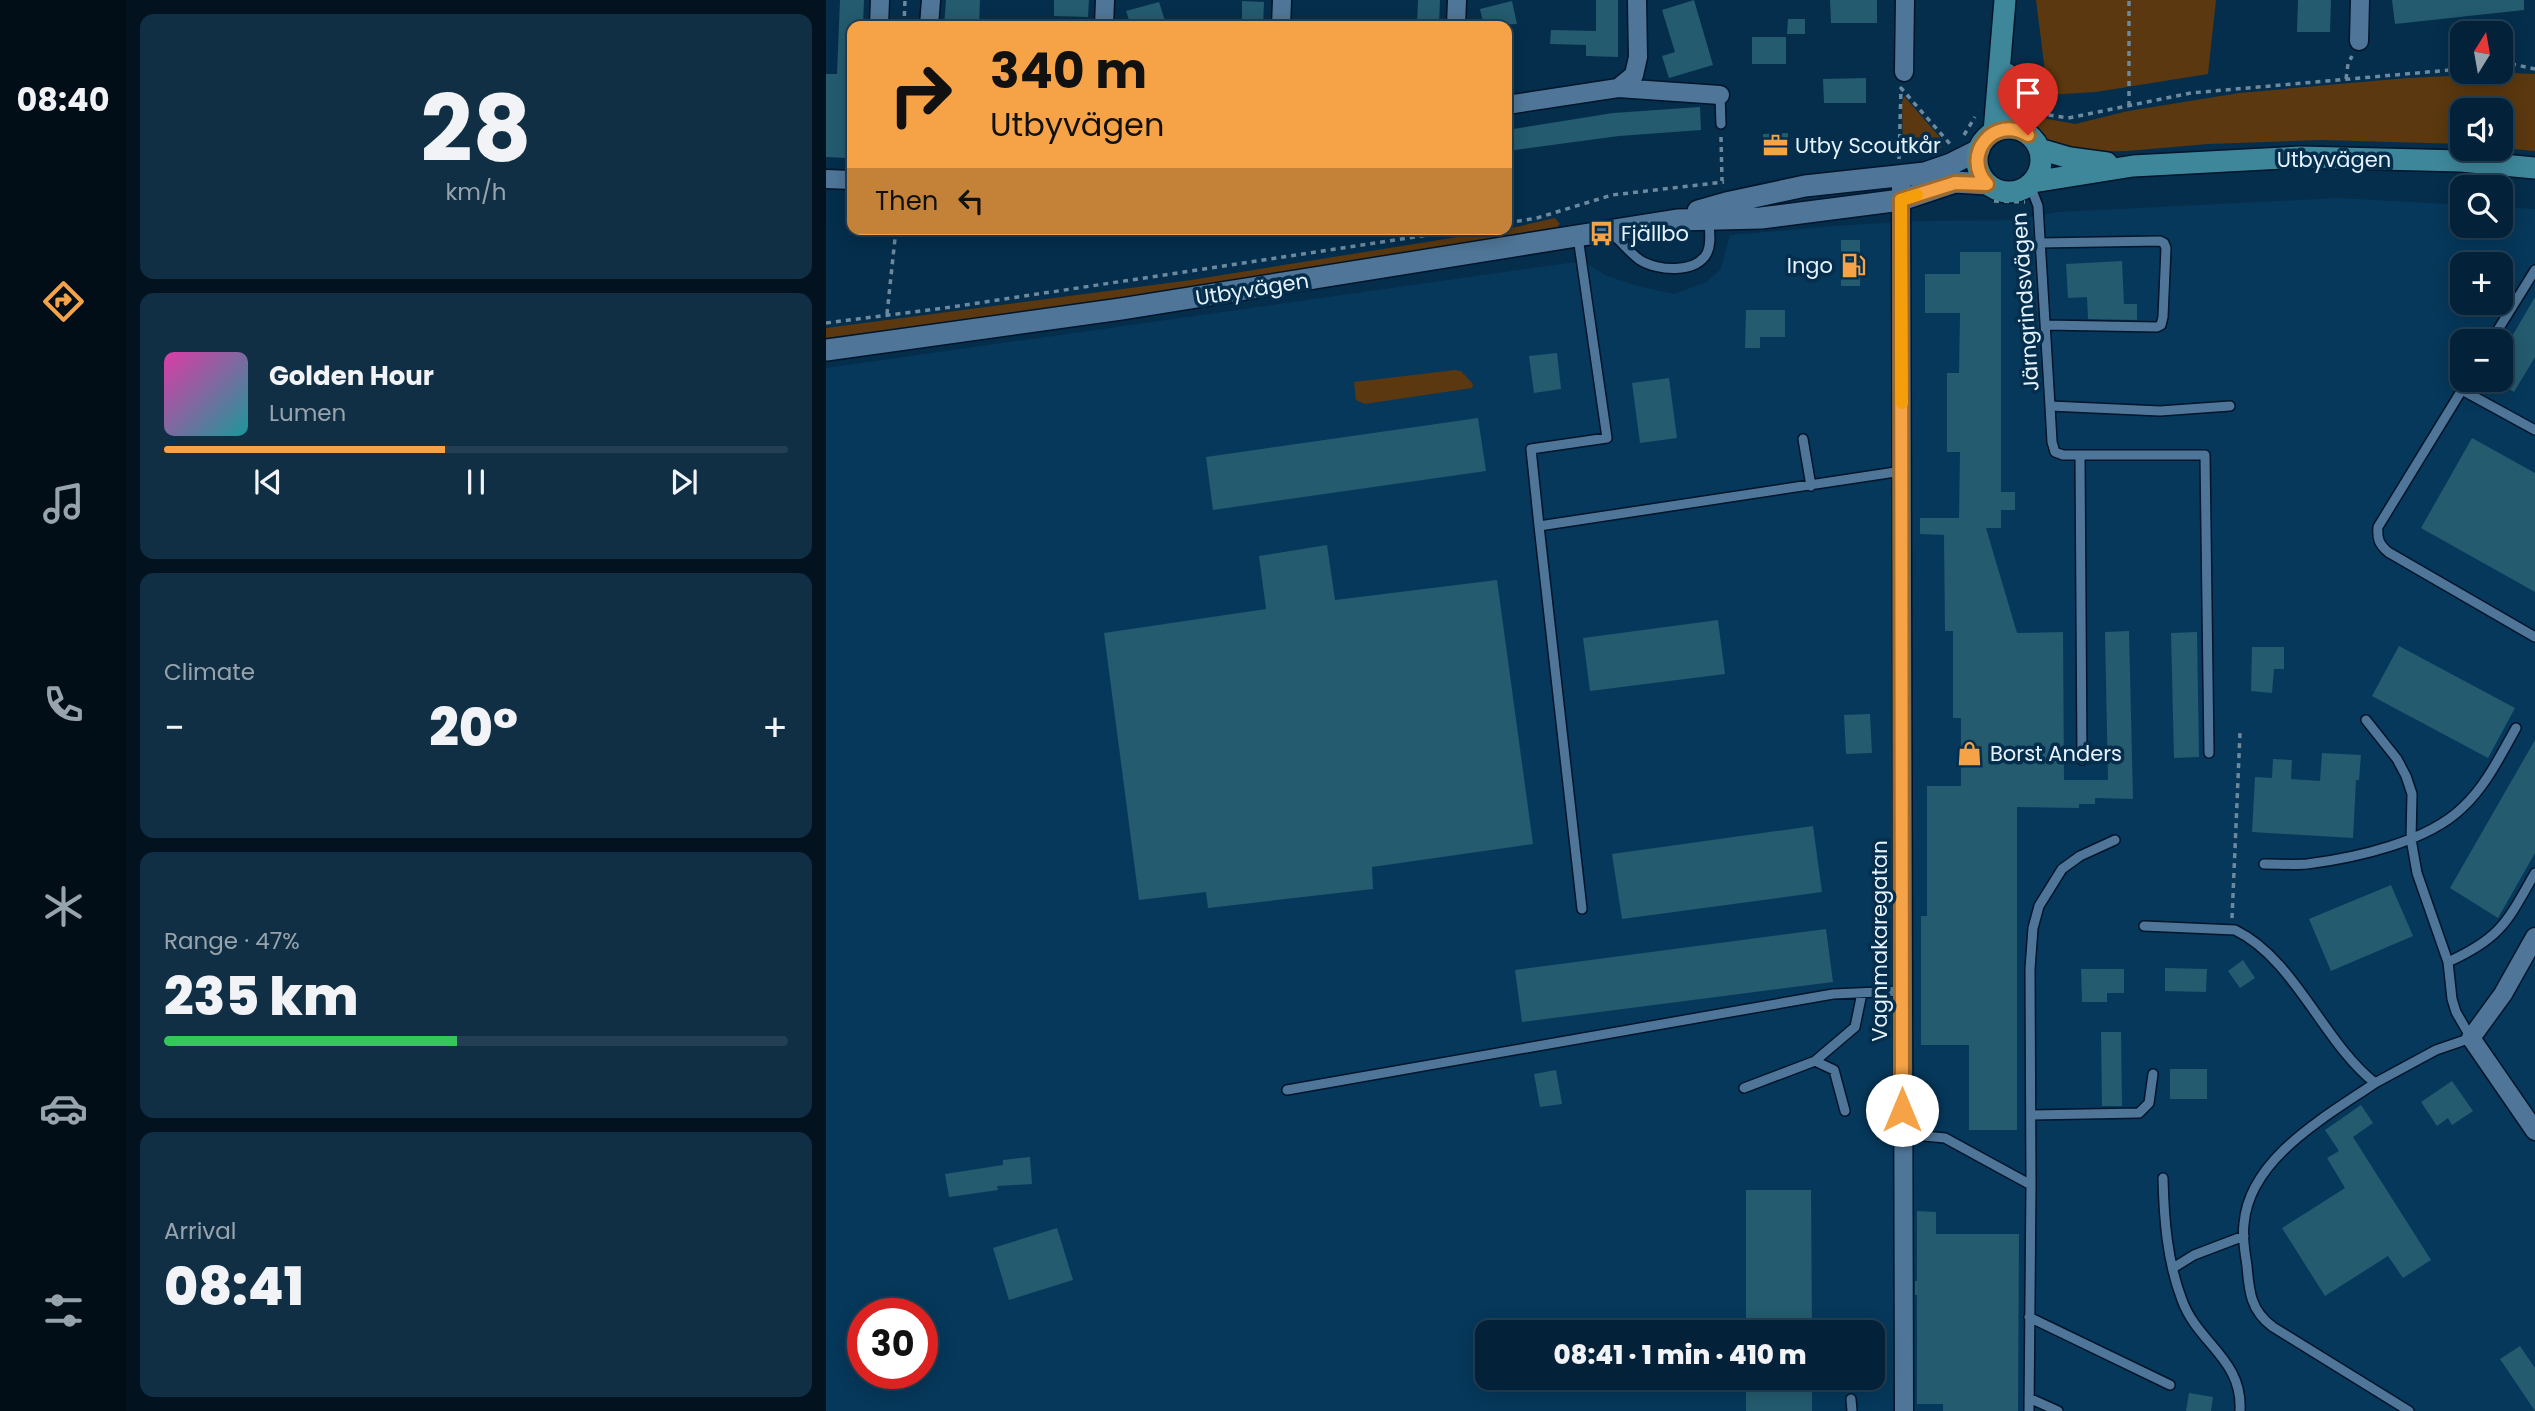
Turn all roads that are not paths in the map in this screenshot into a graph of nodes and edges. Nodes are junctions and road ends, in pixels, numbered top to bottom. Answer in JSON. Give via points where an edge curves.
{"nodes":[{"id":1,"x":880,"y":0,"type":"edge"},
{"id":2,"x":931,"y":0,"type":"edge"},
{"id":3,"x":1105,"y":0,"type":"edge"},
{"id":4,"x":1282,"y":0,"type":"edge"},
{"id":5,"x":1457,"y":0,"type":"edge"},
{"id":6,"x":1637,"y":0,"type":"edge"},
{"id":7,"x":1905,"y":0,"type":"edge"},
{"id":8,"x":2005,"y":0,"type":"edge"},
{"id":9,"x":2360,"y":0,"type":"edge"},
{"id":10,"x":879,"y":21,"type":"edge"},
{"id":11,"x":929,"y":21,"type":"edge"},
{"id":12,"x":1104,"y":21,"type":"edge"},
{"id":13,"x":1281,"y":21,"type":"edge"},
{"id":14,"x":1456,"y":21,"type":"edge"},
{"id":15,"x":2359,"y":41,"type":"road end"},
{"id":16,"x":2003,"y":51,"type":"junction"},
{"id":17,"x":1904,"y":72,"type":"dead end"},
{"id":18,"x":1618,"y":88,"type":"junction"},
{"id":19,"x":1720,"y":95,"type":"joint"},
{"id":20,"x":1512,"y":104,"type":"edge"},
{"id":21,"x":2021,"y":114,"type":"junction"},
{"id":22,"x":1721,"y":124,"type":"dead end"},
{"id":23,"x":1994,"y":132,"type":"junction"},
{"id":24,"x":2039,"y":149,"type":"junction"},
{"id":25,"x":1979,"y":150,"type":"junction"},
{"id":26,"x":2133,"y":166,"type":"junction"},
{"id":27,"x":2535,"y":168,"type":"edge"},
{"id":28,"x":1900,"y":169,"type":"junction"},
{"id":29,"x":826,"y":179,"type":"edge"},
{"id":30,"x":847,"y":180,"type":"edge"},
{"id":31,"x":2031,"y":183,"type":"junction"},
{"id":32,"x":1987,"y":184,"type":"junction"},
{"id":33,"x":1901,"y":200,"type":"junction"},
{"id":34,"x":1708,"y":213,"type":"junction"},
{"id":35,"x":1610,"y":232,"type":"junction"},
{"id":36,"x":1578,"y":237,"type":"junction"},
{"id":37,"x":2040,"y":243,"type":"junction"},
{"id":38,"x":2535,"y":270,"type":"edge"},
{"id":39,"x":2045,"y":325,"type":"junction"},
{"id":40,"x":2498,"y":329,"type":"edge"},
{"id":41,"x":826,"y":350,"type":"edge"},
{"id":42,"x":2461,"y":392,"type":"edge"},
{"id":43,"x":2466,"y":392,"type":"edge"},
{"id":44,"x":2050,"y":406,"type":"junction"},
{"id":45,"x":2230,"y":406,"type":"dead end"},
{"id":46,"x":2535,"y":430,"type":"edge"},
{"id":47,"x":1803,"y":439,"type":"dead end"},
{"id":48,"x":2080,"y":455,"type":"junction"},
{"id":49,"x":1902,"y":471,"type":"junction"},
{"id":50,"x":1811,"y":486,"type":"junction"},
{"id":51,"x":1539,"y":526,"type":"junction"},
{"id":52,"x":2535,"y":638,"type":"edge"},
{"id":53,"x":2366,"y":720,"type":"dead end"},
{"id":54,"x":2516,"y":728,"type":"dead end"},
{"id":55,"x":2209,"y":752,"type":"dead end"},
{"id":56,"x":2082,"y":761,"type":"dead end"},
{"id":57,"x":2411,"y":839,"type":"junction"},
{"id":58,"x":2115,"y":840,"type":"dead end"},
{"id":59,"x":2264,"y":864,"type":"dead end"},
{"id":60,"x":2535,"y":873,"type":"edge"},
{"id":61,"x":1582,"y":909,"type":"dead end"},
{"id":62,"x":2144,"y":926,"type":"dead end"},
{"id":63,"x":2535,"y":937,"type":"edge"},
{"id":64,"x":2448,"y":962,"type":"junction"},
{"id":65,"x":1902,"y":991,"type":"junction"},
{"id":66,"x":1862,"y":993,"type":"junction"},
{"id":67,"x":2471,"y":1038,"type":"junction"},
{"id":68,"x":1815,"y":1061,"type":"junction"},
{"id":69,"x":2152,"y":1074,"type":"dead end"},
{"id":70,"x":2375,"y":1083,"type":"junction"},
{"id":71,"x":1744,"y":1088,"type":"dead end"},
{"id":72,"x":1287,"y":1090,"type":"dead end"},
{"id":73,"x":1845,"y":1111,"type":"dead end"},
{"id":74,"x":2031,"y":1115,"type":"junction"},
{"id":75,"x":2535,"y":1132,"type":"edge"},
{"id":76,"x":1902,"y":1133,"type":"junction"},
{"id":77,"x":2164,"y":1178,"type":"dead end"},
{"id":78,"x":2031,"y":1185,"type":"junction"},
{"id":79,"x":2244,"y":1236,"type":"junction"},
{"id":80,"x":2173,"y":1268,"type":"junction"},
{"id":81,"x":2029,"y":1317,"type":"junction"},
{"id":82,"x":2169,"y":1385,"type":"dead end"},
{"id":83,"x":2029,"y":1398,"type":"junction"},
{"id":84,"x":1851,"y":1399,"type":"dead end"},
{"id":85,"x":1852,"y":1411,"type":"edge"},
{"id":86,"x":1904,"y":1411,"type":"edge"},
{"id":87,"x":2029,"y":1411,"type":"edge"},
{"id":88,"x":2058,"y":1411,"type":"edge"},
{"id":89,"x":2240,"y":1411,"type":"edge"},
{"id":90,"x":2409,"y":1411,"type":"edge"}],
"edges":[{"from":1,"to":10,"type":"street"},
{"from":2,"to":11,"type":"street"},
{"from":3,"to":12,"type":"street"},
{"from":4,"to":13,"type":"street"},
{"from":5,"to":14,"type":"street"},
{"from":6,"to":18,"type":"street","via":[[1638,57],[1634,75]]},
{"from":7,"to":17,"type":"street"},
{"from":8,"to":16,"type":"main road"},
{"from":9,"to":15,"type":"street"},
{"from":16,"to":21,"type":"main road"},
{"from":16,"to":23,"type":"main road"},
{"from":18,"to":19,"type":"street"},
{"from":18,"to":20,"type":"street"},
{"from":19,"to":22,"type":"lane"},
{"from":21,"to":23,"type":"main road"},
{"from":21,"to":24,"type":"main road","name":"Utbyvägen"},
{"from":23,"to":25,"type":"main road","name":"Utbyvägen"},
{"from":24,"to":26,"type":"main road","name":"Utbyvägen"},
{"from":24,"to":31,"type":"main road","via":[[2041,164]]},
{"from":25,"to":28,"type":"street","name":"Utbyvägen","via":[[1925,173]]},
{"from":25,"to":32,"type":"main road","via":[[1978,168]]},
{"from":26,"to":27,"type":"main road","name":"Utbyvägen","via":[[2300,157]]},
{"from":26,"to":31,"type":"main road","name":"Utbyvägen"},
{"from":28,"to":33,"type":"street","name":"Vagnmakaregatan"},
{"from":28,"to":34,"type":"street","name":"Utbyvägen","via":[[1805,186]]},
{"from":29,"to":30,"type":"street"},
{"from":31,"to":32,"type":"main road","name":"Utbyvägen","via":[[2005,192]]},
{"from":31,"to":37,"type":"lane","name":"Järngrindsvägen","via":[[2038,206]]},
{"from":32,"to":33,"type":"street","name":"Utbyvägen","via":[[1955,183]]},
{"from":33,"to":34,"type":"street","name":"Utbyvägen","via":[[1761,218]]},
{"from":33,"to":49,"type":"street","name":"Vagnmakaregatan"},
{"from":34,"to":35,"type":"street","name":"Utbyvägen"},
{"from":34,"to":35,"type":"lane","via":[[1707,254],[1678,269],[1642,261]]},
{"from":35,"to":36,"type":"street","name":"Utbyvägen"},
{"from":36,"to":41,"type":"street","name":"Utbyvägen"},
{"from":36,"to":51,"type":"lane","via":[[1607,438],[1531,449]]},
{"from":37,"to":39,"type":"lane","name":"Järngrindsvägen"},
{"from":37,"to":39,"type":"lane","via":[[2160,241],[2166,248],[2161,326]]},
{"from":38,"to":40,"type":"lane"},
{"from":39,"to":44,"type":"lane","name":"Järngrindsvägen"},
{"from":42,"to":52,"type":"lane","via":[[2378,527],[2377,538],[2388,552]]},
{"from":43,"to":46,"type":"lane"},
{"from":44,"to":45,"type":"lane","name":"Järngrindsvägen","via":[[2160,411]]},
{"from":44,"to":48,"type":"lane","via":[[2055,452]]},
{"from":47,"to":50,"type":"lane"},
{"from":48,"to":55,"type":"lane","via":[[2205,455]]},
{"from":48,"to":56,"type":"lane"},
{"from":49,"to":50,"type":"lane"},
{"from":49,"to":65,"type":"street","name":"Vagnmakaregatan"},
{"from":50,"to":51,"type":"lane"},
{"from":51,"to":61,"type":"lane"},
{"from":53,"to":57,"type":"lane","via":[[2406,776],[2412,794]]},
{"from":54,"to":57,"type":"lane","via":[[2487,780],[2468,803],[2448,820]]},
{"from":57,"to":59,"type":"lane","via":[[2342,858]]},
{"from":57,"to":64,"type":"lane","via":[[2417,873]]},
{"from":58,"to":74,"type":"lane","via":[[2062,869],[2039,905],[2030,969]]},
{"from":60,"to":64,"type":"lane","via":[[2494,936]]},
{"from":62,"to":70,"type":"lane","via":[[2235,930],[2248,936],[2272,959],[2357,1069]]},
{"from":63,"to":67,"type":"street"},
{"from":64,"to":67,"type":"lane","via":[[2452,999]]},
{"from":65,"to":66,"type":"lane"},
{"from":65,"to":76,"type":"street","name":"Vagnmakaregatan"},
{"from":66,"to":68,"type":"lane","via":[[1855,1027]]},
{"from":66,"to":72,"type":"lane","via":[[1833,994]]},
{"from":67,"to":70,"type":"lane","via":[[2436,1050]]},
{"from":67,"to":75,"type":"street"},
{"from":68,"to":71,"type":"lane"},
{"from":68,"to":73,"type":"lane","via":[[1834,1070]]},
{"from":69,"to":74,"type":"lane","via":[[2150,1103],[2139,1114]]},
{"from":70,"to":79,"type":"lane","via":[[2294,1139],[2276,1159],[2247,1206]]},
{"from":74,"to":78,"type":"lane"},
{"from":76,"to":78,"type":"lane","via":[[1945,1138]]},
{"from":76,"to":86,"type":"street","name":"Vagnmakaregatan"},
{"from":77,"to":80,"type":"lane","via":[[2164,1225]]},
{"from":78,"to":81,"type":"lane"},
{"from":79,"to":80,"type":"lane"},
{"from":79,"to":90,"type":"lane","via":[[2249,1292],[2262,1319]]},
{"from":80,"to":89,"type":"lane","via":[[2190,1317],[2232,1370],[2240,1392]]},
{"from":81,"to":82,"type":"lane"},
{"from":81,"to":83,"type":"lane"},
{"from":83,"to":87,"type":"lane"},
{"from":83,"to":88,"type":"lane"},
{"from":84,"to":85,"type":"lane"}]}
